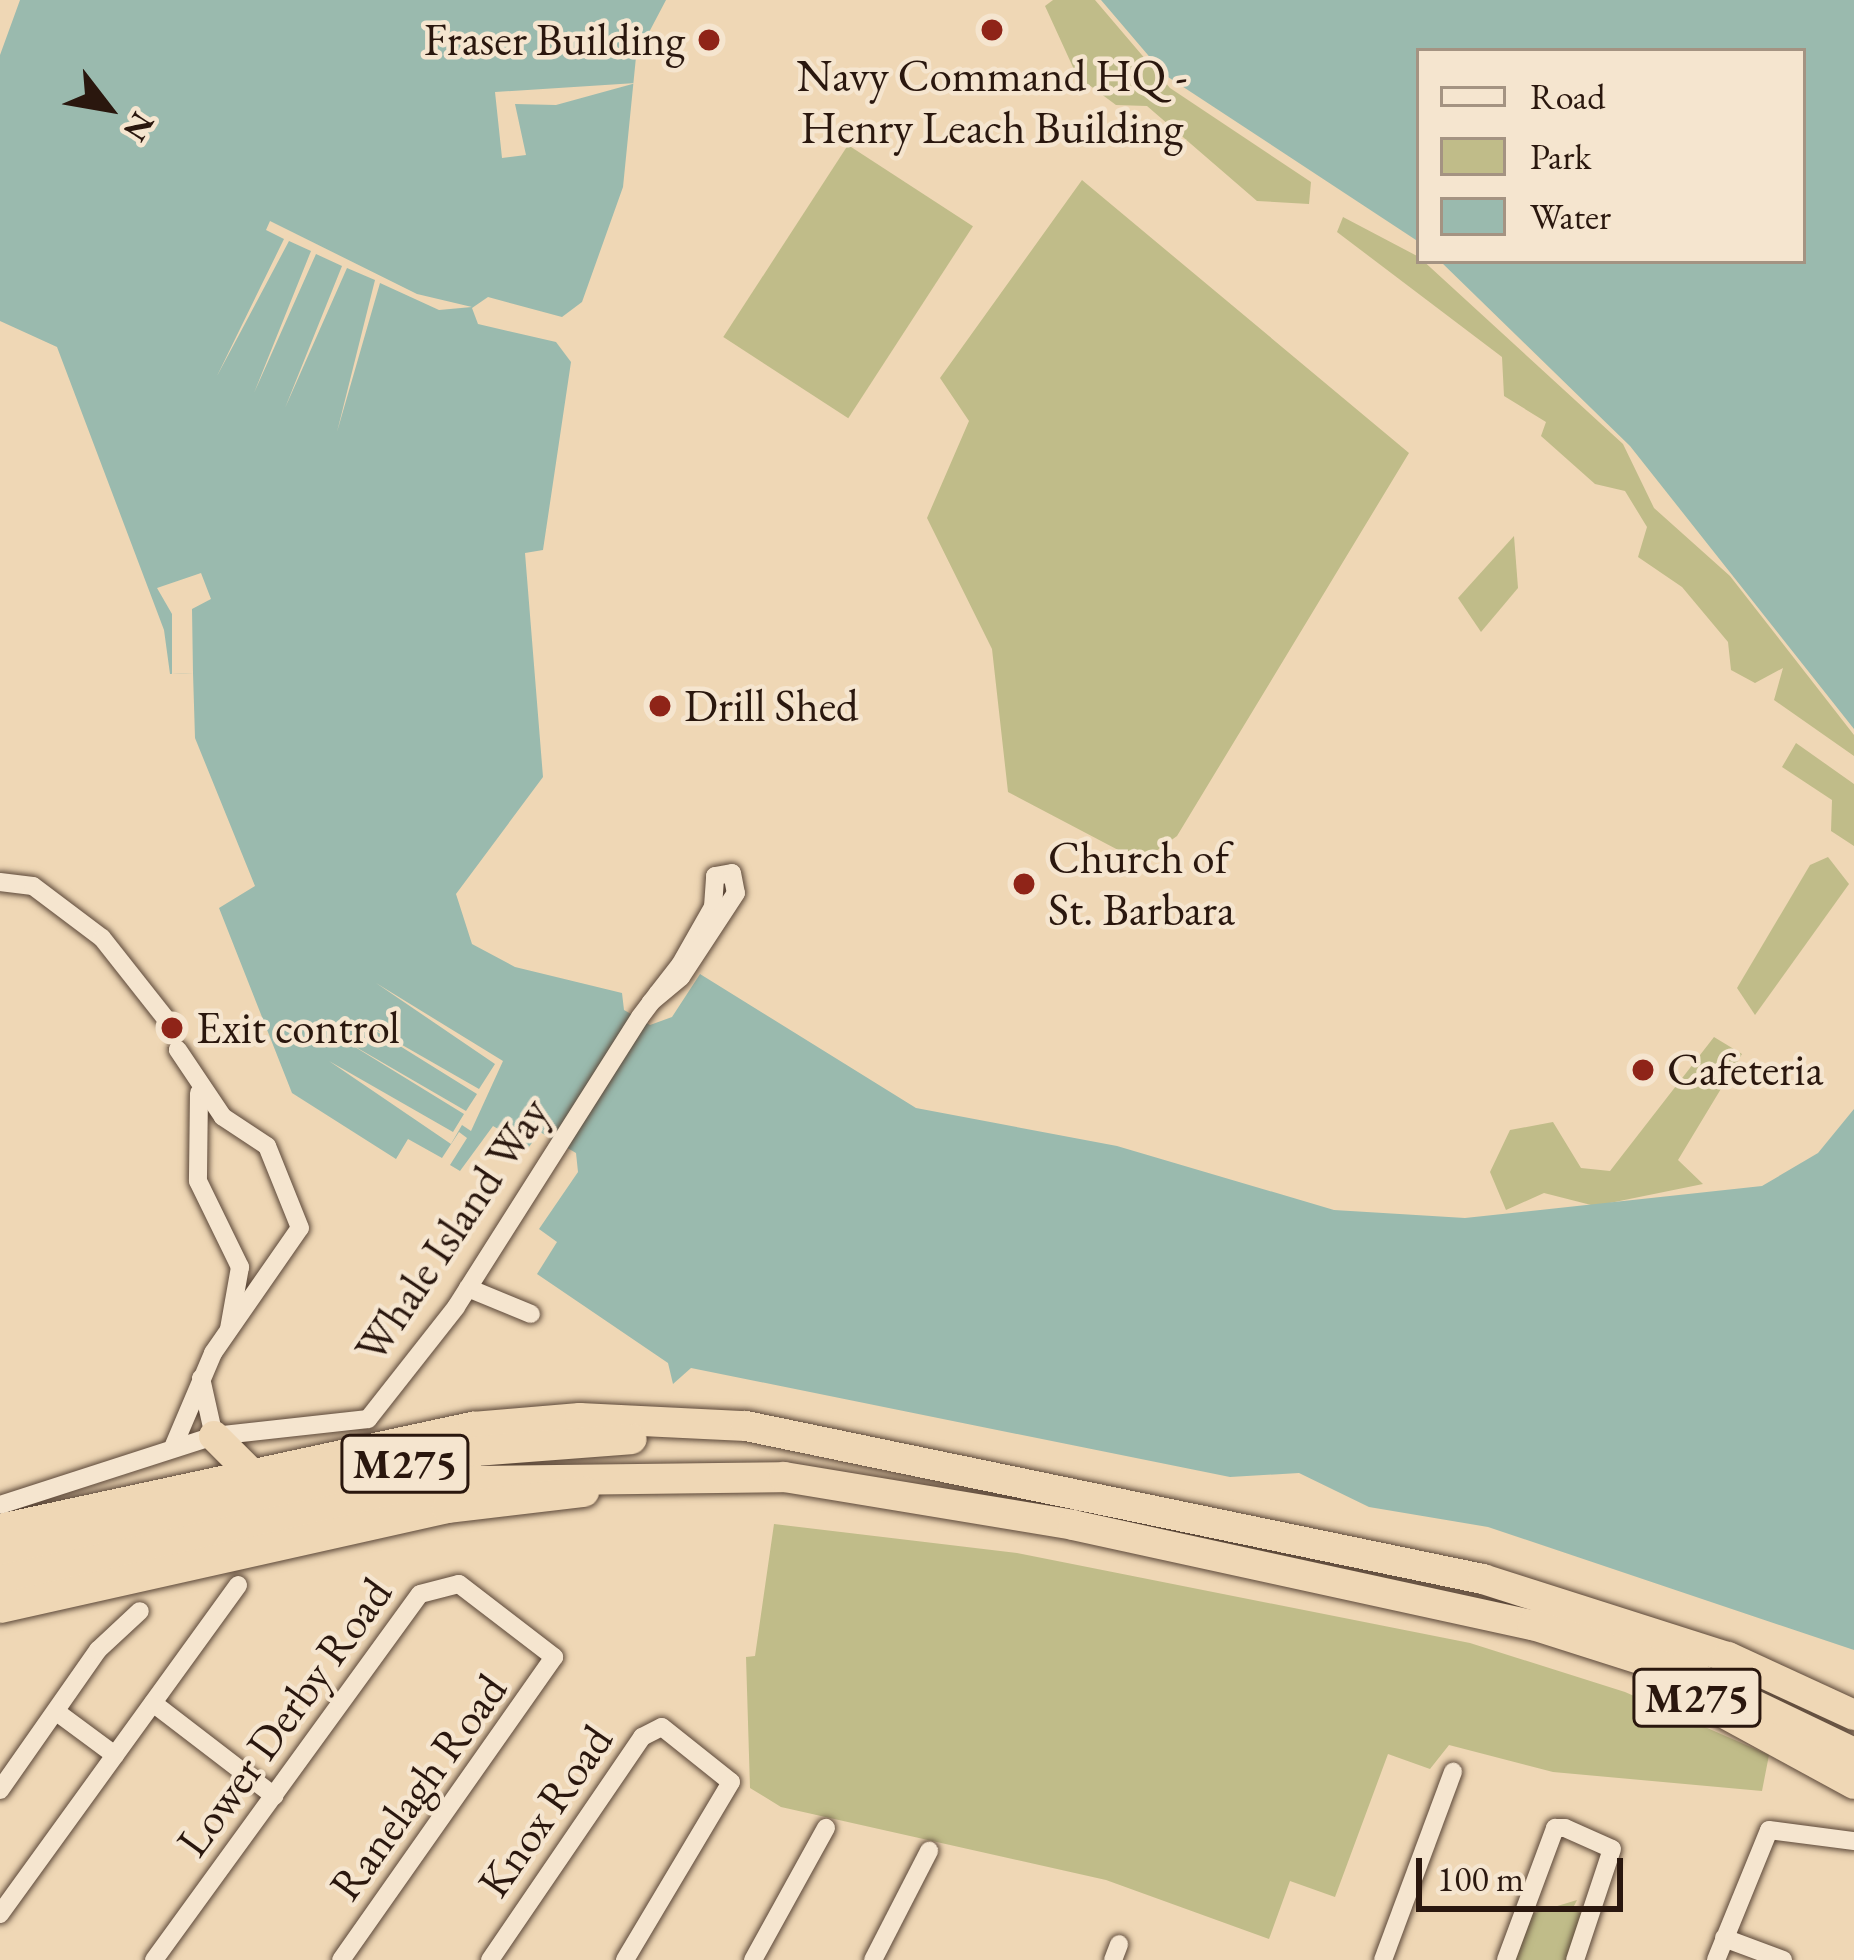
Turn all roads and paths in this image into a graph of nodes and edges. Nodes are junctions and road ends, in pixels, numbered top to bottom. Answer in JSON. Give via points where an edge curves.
{"nodes":[{"id":1,"x":0,"y":882,"type":"edge"},
{"id":2,"x":650,"y":1004,"type":"junction"},
{"id":3,"x":166,"y":1018,"type":"tunnel mouth"},
{"id":4,"x":178,"y":1050,"type":"tunnel mouth"},
{"id":5,"x":198,"y":1085,"type":"junction"},
{"id":6,"x":468,"y":1288,"type":"junction"},
{"id":7,"x":531,"y":1314,"type":"dead end"},
{"id":8,"x":228,"y":1334,"type":"junction"},
{"id":9,"x":201,"y":1378,"type":"junction"},
{"id":10,"x":214,"y":1436,"type":"junction"},
{"id":11,"x":818,"y":1443,"type":"junction"},
{"id":12,"x":174,"y":1445,"type":"junction"},
{"id":13,"x":252,"y":1474,"type":"junction"},
{"id":14,"x":818,"y":1482,"type":"junction"},
{"id":15,"x":0,"y":1505,"type":"edge"},
{"id":16,"x":0,"y":1529,"type":"edge"},
{"id":17,"x":0,"y":1555,"type":"edge"},
{"id":18,"x":0,"y":1580,"type":"edge"},
{"id":19,"x":238,"y":1585,"type":"dead end"},
{"id":20,"x":0,"y":1607,"type":"edge"},
{"id":21,"x":140,"y":1611,"type":"dead end"},
{"id":22,"x":1611,"y":1616,"type":"junction"},
{"id":23,"x":1533,"y":1625,"type":"junction"},
{"id":24,"x":554,"y":1657,"type":"joint"},
{"id":25,"x":1854,"y":1690,"type":"edge"},
{"id":26,"x":153,"y":1703,"type":"junction"},
{"id":27,"x":58,"y":1713,"type":"junction"},
{"id":28,"x":1854,"y":1714,"type":"edge"},
{"id":29,"x":1854,"y":1753,"type":"edge"},
{"id":30,"x":115,"y":1755,"type":"junction"},
{"id":31,"x":1453,"y":1772,"type":"dead end"},
{"id":32,"x":1854,"y":1784,"type":"edge"},
{"id":33,"x":0,"y":1790,"type":"edge"},
{"id":34,"x":274,"y":1796,"type":"junction"},
{"id":35,"x":826,"y":1828,"type":"dead end"},
{"id":36,"x":1854,"y":1841,"type":"edge"},
{"id":37,"x":929,"y":1851,"type":"dead end"},
{"id":38,"x":0,"y":1914,"type":"edge"},
{"id":39,"x":1724,"y":1938,"type":"junction"},
{"id":40,"x":154,"y":1960,"type":"edge"},
{"id":41,"x":341,"y":1960,"type":"edge"},
{"id":42,"x":490,"y":1960,"type":"edge"},
{"id":43,"x":625,"y":1960,"type":"edge"},
{"id":44,"x":753,"y":1960,"type":"edge"},
{"id":45,"x":873,"y":1960,"type":"edge"},
{"id":46,"x":1383,"y":1960,"type":"edge"},
{"id":47,"x":1505,"y":1960,"type":"edge"},
{"id":48,"x":1575,"y":1960,"type":"edge"},
{"id":49,"x":1716,"y":1960,"type":"edge"},
{"id":50,"x":1783,"y":1960,"type":"edge"}],
"edges":[{"from":1,"to":3,"type":"street","via":[[33,886],[102,938]]},
{"from":2,"to":2,"type":"street","via":[[721,894],[713,921]]},
{"from":2,"to":6,"type":"street","name":"Whale Island Way"},
{"from":4,"to":5,"type":"street"},
{"from":5,"to":8,"type":"street","via":[[198,1181],[240,1267]]},
{"from":5,"to":8,"type":"street","via":[[267,1146],[299,1221],[289,1258]]},
{"from":6,"to":7,"type":"street"},
{"from":6,"to":10,"type":"street","name":"Whale Island Way","via":[[359,1425]]},
{"from":8,"to":9,"type":"street"},
{"from":9,"to":10,"type":"street"},
{"from":9,"to":12,"type":"street"},
{"from":10,"to":12,"type":"street","name":"Whale Island Way"},
{"from":10,"to":13,"type":"highway"},
{"from":11,"to":13,"type":"highway","number":"M275","via":[[746,1426],[580,1418],[473,1427]]},
{"from":11,"to":17,"type":"highway","number":"M275","via":[[538,1441]]},
{"from":11,"to":22,"type":"highway","number":"M275","via":[[1483,1579]]},
{"from":12,"to":15,"type":"street","name":"Whale Island Way"},
{"from":13,"to":16,"type":"highway","number":"M275"},
{"from":14,"to":18,"type":"highway","number":"M275","via":[[698,1471],[471,1481]]},
{"from":14,"to":20,"type":"highway","number":"M275","via":[[447,1508]]},
{"from":14,"to":23,"type":"highway","number":"M275"},
{"from":19,"to":26,"type":"street"},
{"from":21,"to":27,"type":"street","via":[[105,1640]]},
{"from":22,"to":25,"type":"highway","number":"M275"},
{"from":22,"to":28,"type":"highway","number":"M275"},
{"from":23,"to":29,"type":"highway","number":"M275","via":[[1696,1677]]},
{"from":23,"to":32,"type":"highway","number":"M275"},
{"from":24,"to":34,"type":"street","name":"Lower Derby Road","via":[[465,1586],[428,1588]]},
{"from":24,"to":41,"type":"street","name":"Ranelagh Road"},
{"from":26,"to":30,"type":"street"},
{"from":26,"to":34,"type":"street"},
{"from":27,"to":30,"type":"street"},
{"from":27,"to":33,"type":"street"},
{"from":30,"to":38,"type":"street"},
{"from":31,"to":46,"type":"street"},
{"from":34,"to":40,"type":"street","name":"Lower Derby Road"},
{"from":35,"to":44,"type":"street"},
{"from":36,"to":39,"type":"street","via":[[1768,1821]]},
{"from":37,"to":45,"type":"street"},
{"from":39,"to":49,"type":"street"},
{"from":39,"to":50,"type":"street"},
{"from":42,"to":43,"type":"street","name":"Knox Road","via":[[646,1733],[672,1730],[731,1777]]},
{"from":47,"to":48,"type":"street","via":[[1555,1828],[1565,1828],[1612,1849]]}]}
